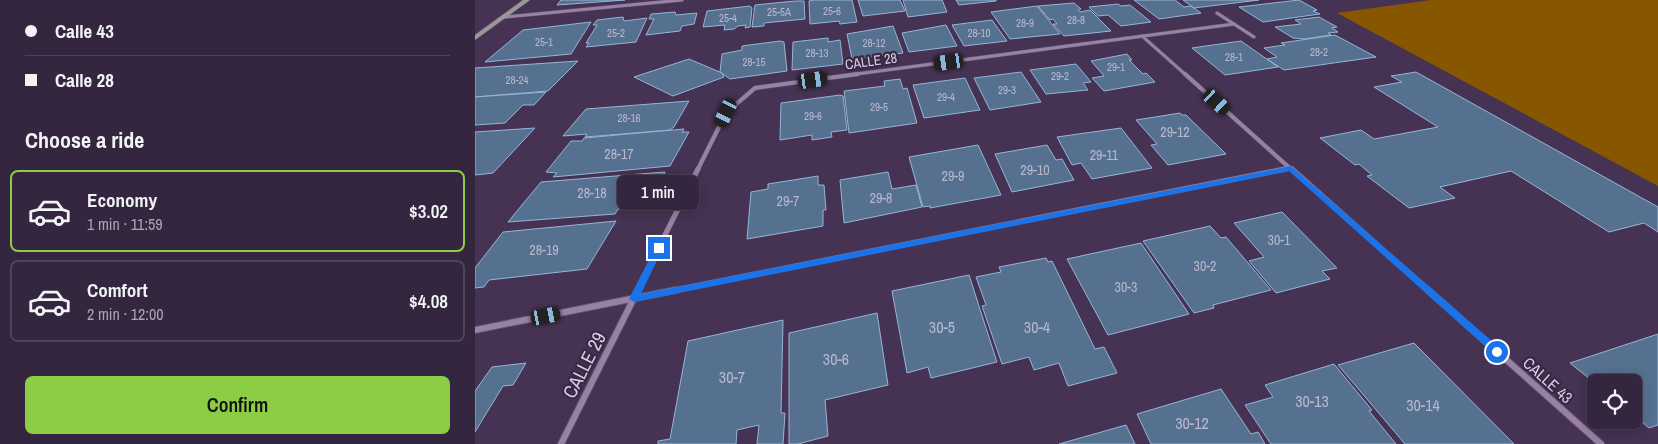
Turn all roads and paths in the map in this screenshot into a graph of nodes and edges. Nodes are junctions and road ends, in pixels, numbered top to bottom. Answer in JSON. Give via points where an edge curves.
{"nodes":[{"id":1,"x":527,"y":0,"type":"edge"},
{"id":2,"x":682,"y":0,"type":"edge"},
{"id":3,"x":1217,"y":13,"type":"dead end"},
{"id":4,"x":505,"y":17,"type":"junction"},
{"id":5,"x":1234,"y":24,"type":"junction"},
{"id":6,"x":1142,"y":36,"type":"junction"},
{"id":7,"x":1254,"y":36,"type":"dead end"},
{"id":8,"x":475,"y":38,"type":"edge"},
{"id":9,"x":1291,"y":168,"type":"junction"},
{"id":10,"x":634,"y":299,"type":"junction"},
{"id":11,"x":475,"y":330,"type":"edge"},
{"id":12,"x":561,"y":444,"type":"edge"},
{"id":13,"x":1601,"y":444,"type":"edge"}],
"edges":[{"from":1,"to":4,"type":"street"},
{"from":2,"to":4,"type":"street"},
{"from":3,"to":5,"type":"street"},
{"from":4,"to":8,"type":"street"},
{"from":5,"to":6,"type":"street","name":"CALLE 28"},
{"from":5,"to":7,"type":"street"},
{"from":6,"to":9,"type":"street","name":"CALLE 43"},
{"from":6,"to":10,"type":"street","name":"CALLE 28","via":[[755,88],[726,113]]},
{"from":9,"to":10,"type":"street"},
{"from":9,"to":13,"type":"street","name":"CALLE 43"},
{"from":10,"to":11,"type":"street"},
{"from":10,"to":12,"type":"street","name":"CALLE 29"}]}
